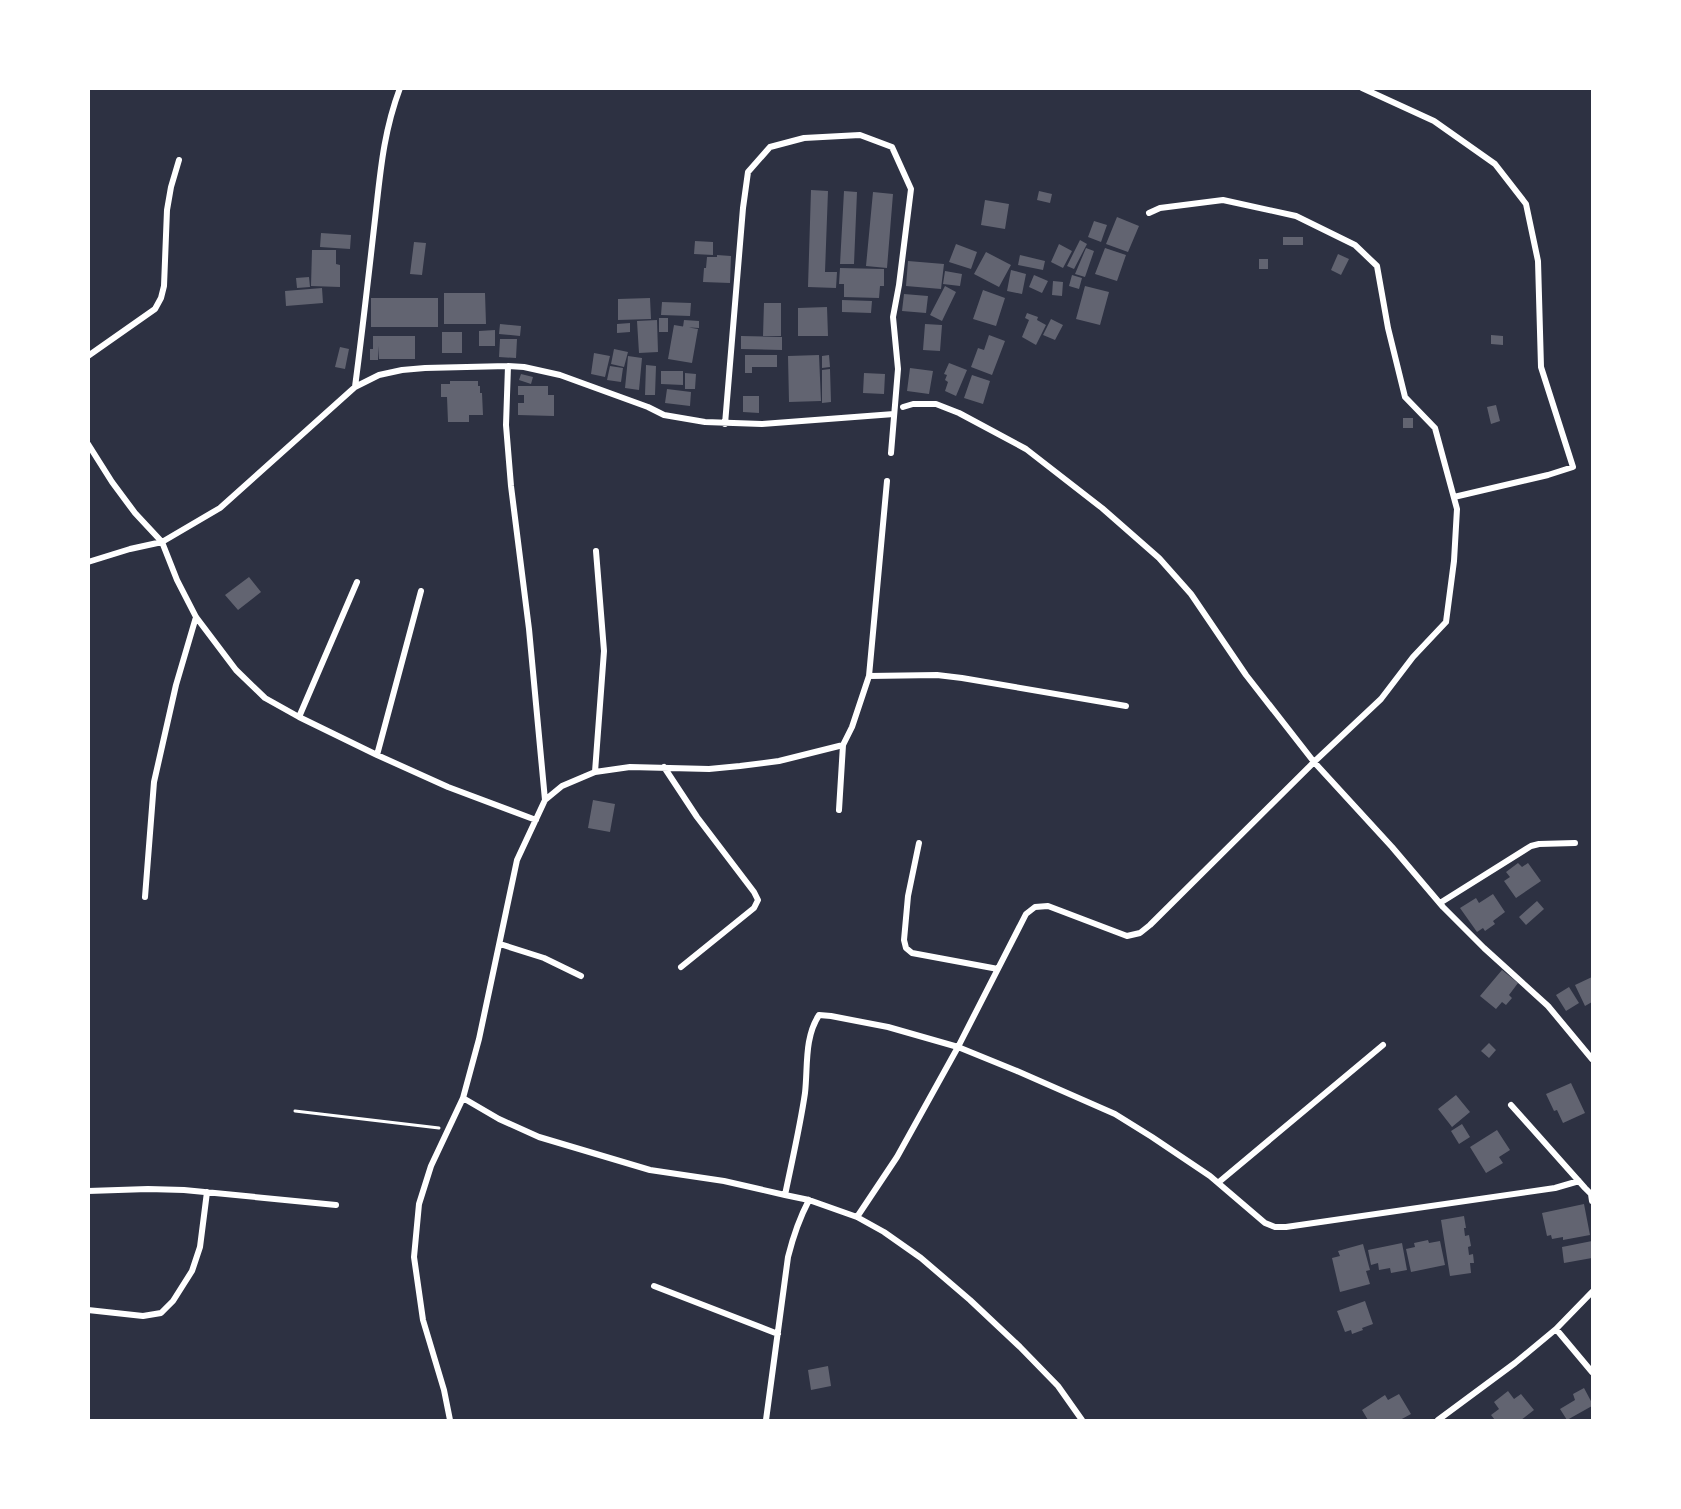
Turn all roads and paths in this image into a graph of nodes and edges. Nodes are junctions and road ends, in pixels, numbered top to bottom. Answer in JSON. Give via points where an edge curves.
{"nodes":[{"id":1,"x":400,"y":88,"type":"edge"},
{"id":2,"x":1362,"y":88,"type":"edge"},
{"id":3,"x":179,"y":160,"type":"dead end"},
{"id":4,"x":1149,"y":213,"type":"dead end"},
{"id":5,"x":88,"y":356,"type":"edge"},
{"id":6,"x":508,"y":366,"type":"junction"},
{"id":7,"x":355,"y":387,"type":"junction"},
{"id":8,"x":903,"y":407,"type":"dead end"},
{"id":9,"x":894,"y":414,"type":"junction"},
{"id":10,"x":724,"y":424,"type":"junction"},
{"id":11,"x":88,"y":444,"type":"edge"},
{"id":12,"x":891,"y":453,"type":"dead end"},
{"id":13,"x":887,"y":481,"type":"dead end"},
{"id":14,"x":1454,"y":497,"type":"junction"},
{"id":15,"x":162,"y":542,"type":"junction"},
{"id":16,"x":596,"y":551,"type":"dead end"},
{"id":17,"x":88,"y":562,"type":"edge"},
{"id":18,"x":357,"y":582,"type":"dead end"},
{"id":19,"x":421,"y":591,"type":"dead end"},
{"id":20,"x":196,"y":617,"type":"junction"},
{"id":21,"x":869,"y":676,"type":"junction"},
{"id":22,"x":1126,"y":706,"type":"dead end"},
{"id":23,"x":299,"y":717,"type":"junction"},
{"id":24,"x":843,"y":745,"type":"junction"},
{"id":25,"x":377,"y":755,"type":"junction"},
{"id":26,"x":1314,"y":762,"type":"junction"},
{"id":27,"x":664,"y":767,"type":"junction"},
{"id":28,"x":596,"y":772,"type":"junction"},
{"id":29,"x":545,"y":801,"type":"junction"},
{"id":30,"x":839,"y":810,"type":"dead end"},
{"id":31,"x":536,"y":820,"type":"junction"},
{"id":32,"x":919,"y":843,"type":"dead end"},
{"id":33,"x":1575,"y":843,"type":"dead end"},
{"id":34,"x":145,"y":897,"type":"dead end"},
{"id":35,"x":1440,"y":903,"type":"junction"},
{"id":36,"x":500,"y":944,"type":"junction"},
{"id":37,"x":681,"y":966,"type":"dead end"},
{"id":38,"x":998,"y":969,"type":"junction"},
{"id":39,"x":581,"y":976,"type":"dead end"},
{"id":40,"x":1383,"y":1045,"type":"dead end"},
{"id":41,"x":958,"y":1047,"type":"junction"},
{"id":42,"x":1593,"y":1059,"type":"edge"},
{"id":43,"x":463,"y":1098,"type":"junction"},
{"id":44,"x":1511,"y":1105,"type":"dead end"},
{"id":45,"x":295,"y":1112,"type":"dead end"},
{"id":46,"x":448,"y":1129,"type":"junction"},
{"id":47,"x":1579,"y":1181,"type":"junction"},
{"id":48,"x":1219,"y":1182,"type":"junction"},
{"id":49,"x":88,"y":1191,"type":"edge"},
{"id":50,"x":207,"y":1192,"type":"junction"},
{"id":51,"x":785,"y":1195,"type":"junction"},
{"id":52,"x":808,"y":1200,"type":"junction"},
{"id":53,"x":1593,"y":1201,"type":"edge"},
{"id":54,"x":336,"y":1205,"type":"dead end"},
{"id":55,"x":857,"y":1217,"type":"junction"},
{"id":56,"x":654,"y":1286,"type":"dead end"},
{"id":57,"x":1593,"y":1292,"type":"edge"},
{"id":58,"x":88,"y":1310,"type":"edge"},
{"id":59,"x":1556,"y":1329,"type":"junction"},
{"id":60,"x":778,"y":1334,"type":"junction"},
{"id":61,"x":1593,"y":1371,"type":"edge"},
{"id":62,"x":450,"y":1420,"type":"edge"},
{"id":63,"x":766,"y":1420,"type":"edge"},
{"id":64,"x":1082,"y":1420,"type":"edge"},
{"id":65,"x":1438,"y":1420,"type":"edge"}],
"edges":[{"from":1,"to":7,"type":"street","via":[[378,180]]},
{"from":2,"to":14,"type":"street","via":[[1434,121],[1495,164],[1526,204],[1539,261],[1541,367],[1573,467]]},
{"from":3,"to":5,"type":"street","via":[[167,210],[161,298],[155,309]]},
{"from":4,"to":14,"type":"street","via":[[1160,208],[1223,200],[1296,216],[1355,245],[1377,266],[1405,398],[1435,429]]},
{"from":6,"to":7,"type":"street","via":[[402,370],[379,375]]},
{"from":6,"to":10,"type":"street","via":[[560,375],[664,415]]},
{"from":6,"to":29,"type":"street","via":[[506,425],[511,486]]},
{"from":7,"to":15,"type":"street","via":[[220,508]]},
{"from":8,"to":26,"type":"street","via":[[936,404],[994,431],[1026,449],[1122,524],[1191,594],[1246,675]]},
{"from":9,"to":10,"type":"street"},
{"from":9,"to":10,"type":"street","via":[[898,369],[893,317],[911,189],[892,147],[860,135],[804,138],[770,147],[748,172]]},
{"from":9,"to":12,"type":"street"},
{"from":11,"to":15,"type":"street","via":[[135,513]]},
{"from":13,"to":21,"type":"street"},
{"from":14,"to":26,"type":"street","via":[[1458,509],[1446,621],[1381,699]]},
{"from":15,"to":17,"type":"street"},
{"from":15,"to":20,"type":"street"},
{"from":16,"to":28,"type":"street","via":[[604,651]]},
{"from":18,"to":23,"type":"street"},
{"from":19,"to":25,"type":"street"},
{"from":20,"to":23,"type":"street","via":[[251,686]]},
{"from":20,"to":34,"type":"street","via":[[154,782]]},
{"from":21,"to":22,"type":"street","via":[[962,678]]},
{"from":21,"to":24,"type":"street"},
{"from":23,"to":25,"type":"street"},
{"from":24,"to":27,"type":"street","via":[[740,766]]},
{"from":24,"to":30,"type":"street"},
{"from":25,"to":31,"type":"street"},
{"from":26,"to":35,"type":"street"},
{"from":26,"to":38,"type":"street","via":[[1140,933],[1127,936],[1048,906],[1035,907],[1026,914]]},
{"from":27,"to":28,"type":"street"},
{"from":27,"to":37,"type":"street","via":[[758,900],[754,908]]},
{"from":28,"to":29,"type":"street","via":[[562,786]]},
{"from":29,"to":31,"type":"street"},
{"from":31,"to":36,"type":"street","via":[[517,860]]},
{"from":32,"to":38,"type":"street","via":[[908,896],[906,948],[912,953]]},
{"from":33,"to":35,"type":"street","via":[[1531,846]]},
{"from":35,"to":42,"type":"street","via":[[1548,1006]]},
{"from":36,"to":39,"type":"street","via":[[544,958]]},
{"from":36,"to":43,"type":"street"},
{"from":38,"to":41,"type":"street"},
{"from":40,"to":48,"type":"street"},
{"from":41,"to":48,"type":"street","via":[[1115,1114]]},
{"from":41,"to":51,"type":"street","via":[[888,1027],[819,1015],[810,1035],[805,1093]]},
{"from":41,"to":55,"type":"street","via":[[897,1157]]},
{"from":43,"to":46,"type":"street"},
{"from":43,"to":51,"type":"street","via":[[539,1137],[584,1151],[650,1170]]},
{"from":44,"to":47,"type":"street"},
{"from":45,"to":46,"type":"path"},
{"from":46,"to":62,"type":"street","via":[[419,1204],[414,1257],[423,1320]]},
{"from":47,"to":48,"type":"street","via":[[1555,1188],[1286,1227],[1265,1223]]},
{"from":47,"to":53,"type":"street"},
{"from":49,"to":50,"type":"street"},
{"from":50,"to":54,"type":"street"},
{"from":50,"to":58,"type":"street","via":[[200,1247],[192,1271],[161,1313],[143,1316]]},
{"from":51,"to":52,"type":"street"},
{"from":52,"to":55,"type":"street"},
{"from":52,"to":60,"type":"street","via":[[788,1257]]},
{"from":55,"to":64,"type":"street","via":[[921,1258],[970,1300],[1058,1386]]},
{"from":56,"to":60,"type":"street"},
{"from":57,"to":59,"type":"street"},
{"from":59,"to":61,"type":"street"},
{"from":59,"to":65,"type":"street"},
{"from":60,"to":63,"type":"street"}]}
